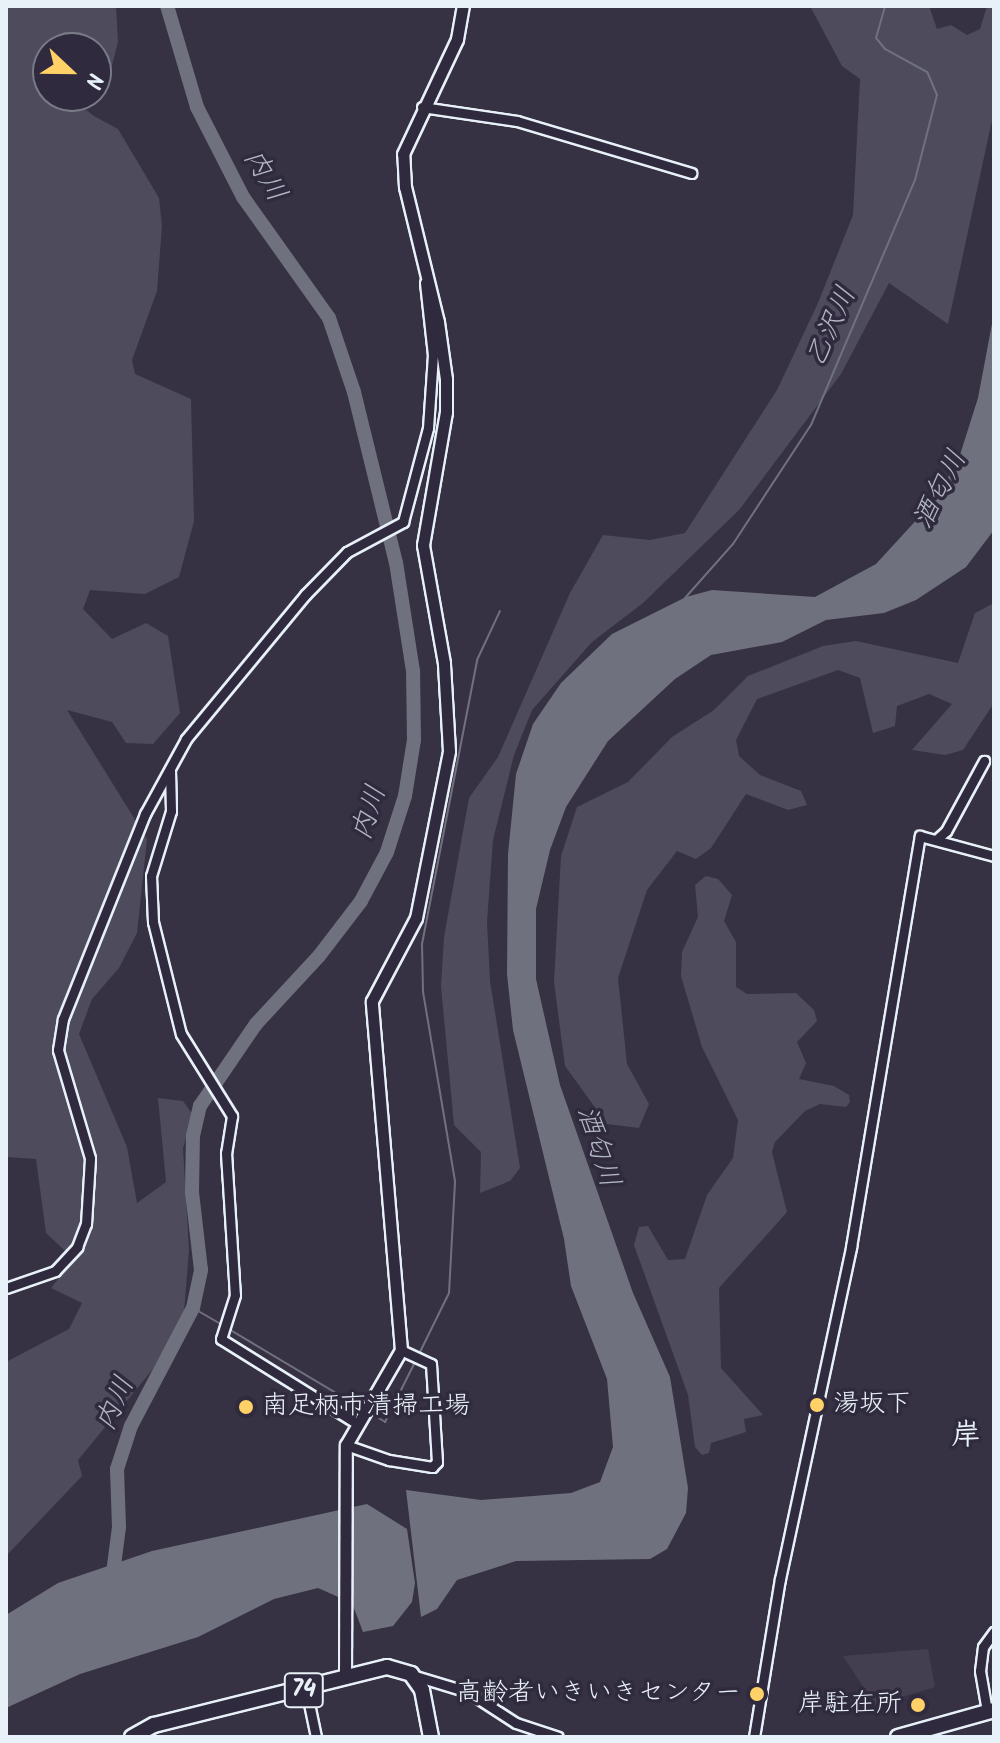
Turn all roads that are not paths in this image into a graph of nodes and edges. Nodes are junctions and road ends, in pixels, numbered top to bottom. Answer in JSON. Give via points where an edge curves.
{"nodes":[{"id":1,"x":463,"y":6,"type":"edge"},
{"id":2,"x":422,"y":107,"type":"junction"},
{"id":3,"x":691,"y":173,"type":"dead end"},
{"id":4,"x":425,"y":282,"type":"junction"},
{"id":5,"x":984,"y":761,"type":"dead end"},
{"id":6,"x":170,"y":770,"type":"junction"},
{"id":7,"x":937,"y":839,"type":"junction"},
{"id":8,"x":994,"y":856,"type":"edge"},
{"id":9,"x":6,"y":1288,"type":"edge"},
{"id":10,"x":405,"y":1350,"type":"junction"},
{"id":11,"x":356,"y":1423,"type":"junction"},
{"id":12,"x":348,"y":1445,"type":"junction"},
{"id":13,"x":994,"y":1632,"type":"edge"},
{"id":14,"x":411,"y":1674,"type":"junction"},
{"id":15,"x":345,"y":1677,"type":"junction"},
{"id":16,"x":306,"y":1689,"type":"junction"},
{"id":17,"x":990,"y":1710,"type":"edge"},
{"id":18,"x":132,"y":1737,"type":"edge"},
{"id":19,"x":316,"y":1737,"type":"edge"},
{"id":20,"x":431,"y":1737,"type":"edge"},
{"id":21,"x":558,"y":1737,"type":"edge"},
{"id":22,"x":754,"y":1737,"type":"edge"},
{"id":23,"x":898,"y":1737,"type":"edge"}],
"edges":[{"from":1,"to":2,"type":"street","via":[[457,39]]},
{"from":2,"to":3,"type":"street","via":[[517,121]]},
{"from":2,"to":4,"type":"street","via":[[402,171]]},
{"from":4,"to":6,"type":"street","via":[[433,355],[428,428],[403,522],[370,537],[336,562],[186,739]]},
{"from":4,"to":10,"type":"street","via":[[441,335],[446,379],[446,412],[423,545],[447,686],[447,779],[416,918],[377,986],[372,1015]]},
{"from":5,"to":7,"type":"street"},
{"from":6,"to":9,"type":"street","via":[[145,814],[63,1019],[59,1063],[90,1158],[86,1224],[77,1247],[55,1271]]},
{"from":6,"to":11,"type":"street","via":[[171,811],[151,876],[153,922],[181,1034],[232,1116],[226,1153],[235,1295],[221,1339]]},
{"from":7,"to":8,"type":"street"},
{"from":7,"to":22,"type":"street","via":[[920,836],[851,1247],[780,1579]]},
{"from":10,"to":11,"type":"street"},
{"from":10,"to":12,"type":"street","via":[[431,1364],[437,1462],[432,1467],[389,1460]]},
{"from":11,"to":12,"type":"street"},
{"from":12,"to":15,"type":"street"},
{"from":13,"to":17,"type":"street","via":[[983,1647],[980,1671]]},
{"from":14,"to":15,"type":"main road","number":"74","via":[[387,1667]]},
{"from":14,"to":20,"type":"main road","via":[[422,1690]]},
{"from":14,"to":21,"type":"street","via":[[468,1692],[516,1723]]},
{"from":15,"to":16,"type":"main road","number":"74"},
{"from":16,"to":18,"type":"main road","number":"74","via":[[154,1725]]},
{"from":16,"to":19,"type":"street"},
{"from":17,"to":23,"type":"main road"}]}
